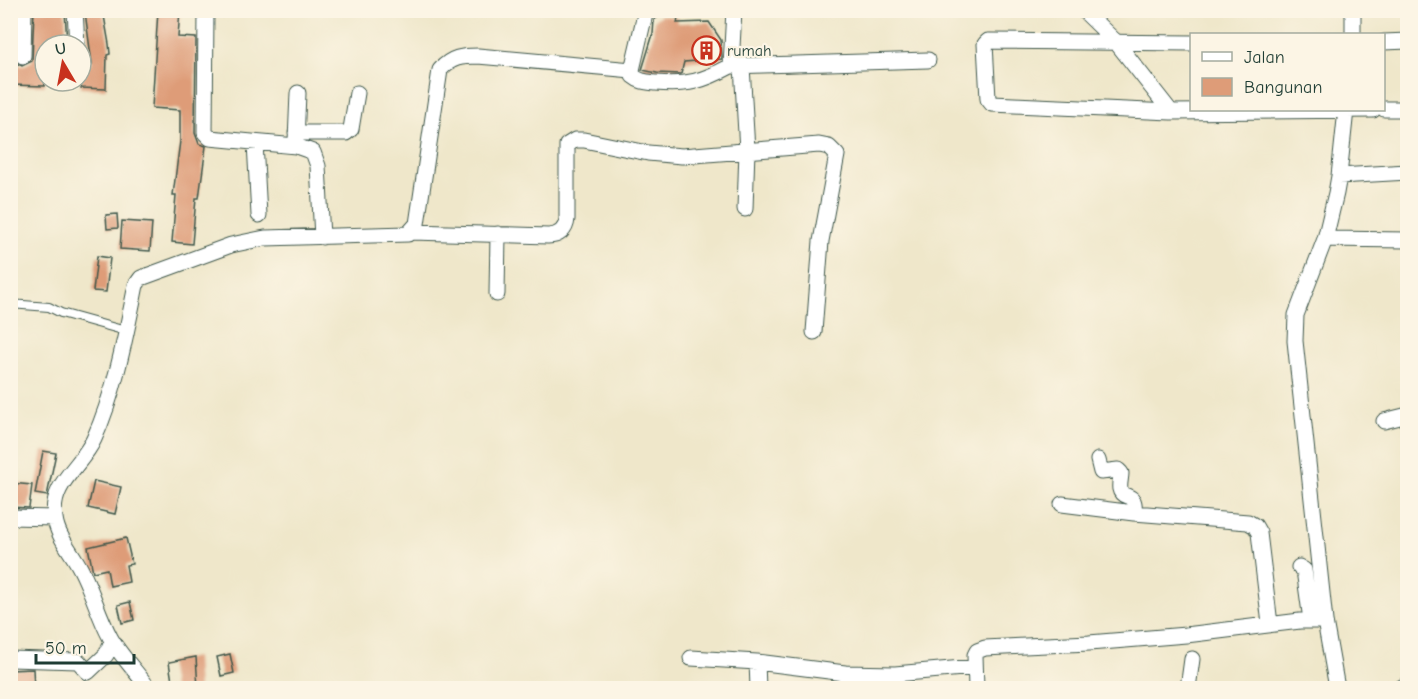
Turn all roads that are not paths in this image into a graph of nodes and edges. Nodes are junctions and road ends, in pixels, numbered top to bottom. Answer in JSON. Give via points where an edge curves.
{"nodes":[{"id":1,"x":24,"y":10,"type":"edge"},
{"id":2,"x":75,"y":10,"type":"edge"},
{"id":3,"x":206,"y":10,"type":"edge"},
{"id":4,"x":646,"y":10,"type":"edge"},
{"id":5,"x":734,"y":10,"type":"edge"},
{"id":6,"x":1083,"y":10,"type":"edge"},
{"id":7,"x":1353,"y":10,"type":"edge"},
{"id":8,"x":76,"y":33,"type":"edge"},
{"id":9,"x":1353,"y":33,"type":"edge"},
{"id":10,"x":1407,"y":41,"type":"edge"},
{"id":11,"x":1116,"y":42,"type":"junction"},
{"id":12,"x":1385,"y":42,"type":"edge"},
{"id":13,"x":1190,"y":44,"type":"edge"},
{"id":14,"x":23,"y":56,"type":"dead end"},
{"id":15,"x":928,"y":60,"type":"dead end"},
{"id":16,"x":737,"y":66,"type":"junction"},
{"id":17,"x":632,"y":70,"type":"junction"},
{"id":18,"x":298,"y":93,"type":"dead end"},
{"id":19,"x":357,"y":93,"type":"dead end"},
{"id":20,"x":1385,"y":109,"type":"edge"},
{"id":21,"x":1407,"y":109,"type":"edge"},
{"id":22,"x":1258,"y":111,"type":"edge"},
{"id":23,"x":1346,"y":111,"type":"edge"},
{"id":24,"x":1171,"y":112,"type":"junction"},
{"id":25,"x":296,"y":139,"type":"junction"},
{"id":26,"x":255,"y":143,"type":"junction"},
{"id":27,"x":747,"y":150,"type":"junction"},
{"id":28,"x":1407,"y":172,"type":"edge"},
{"id":29,"x":1339,"y":176,"type":"junction"},
{"id":30,"x":745,"y":209,"type":"dead end"},
{"id":31,"x":259,"y":215,"type":"dead end"},
{"id":32,"x":412,"y":232,"type":"junction"},
{"id":33,"x":498,"y":234,"type":"junction"},
{"id":34,"x":322,"y":237,"type":"junction"},
{"id":35,"x":1324,"y":239,"type":"junction"},
{"id":36,"x":1407,"y":240,"type":"edge"},
{"id":37,"x":497,"y":294,"type":"dead end"},
{"id":38,"x":10,"y":304,"type":"edge"},
{"id":39,"x":126,"y":331,"type":"junction"},
{"id":40,"x":814,"y":332,"type":"dead end"},
{"id":41,"x":1407,"y":416,"type":"edge"},
{"id":42,"x":1384,"y":421,"type":"dead end"},
{"id":43,"x":1098,"y":460,"type":"dead end"},
{"id":44,"x":1062,"y":504,"type":"dead end"},
{"id":45,"x":1134,"y":513,"type":"junction"},
{"id":46,"x":10,"y":517,"type":"edge"},
{"id":47,"x":55,"y":518,"type":"junction"},
{"id":48,"x":1299,"y":567,"type":"dead end"},
{"id":49,"x":1318,"y":620,"type":"junction"},
{"id":50,"x":1270,"y":624,"type":"junction"},
{"id":51,"x":112,"y":641,"type":"junction"},
{"id":52,"x":691,"y":658,"type":"dead end"},
{"id":53,"x":1192,"y":658,"type":"dead end"},
{"id":54,"x":10,"y":659,"type":"edge"},
{"id":55,"x":757,"y":662,"type":"junction"},
{"id":56,"x":974,"y":668,"type":"junction"},
{"id":57,"x":844,"y":681,"type":"edge"},
{"id":58,"x":894,"y":681,"type":"edge"},
{"id":59,"x":1407,"y":684,"type":"edge"},
{"id":60,"x":148,"y":688,"type":"edge"},
{"id":61,"x":758,"y":688,"type":"edge"},
{"id":62,"x":976,"y":688,"type":"edge"},
{"id":63,"x":1188,"y":688,"type":"edge"},
{"id":64,"x":1337,"y":688,"type":"edge"},
{"id":65,"x":1401,"y":688,"type":"edge"}],
"edges":[{"from":1,"to":14,"type":"street"},
{"from":2,"to":8,"type":"street"},
{"from":3,"to":26,"type":"street","via":[[205,133],[210,138]]},
{"from":4,"to":17,"type":"street"},
{"from":5,"to":16,"type":"street"},
{"from":6,"to":11,"type":"street"},
{"from":7,"to":9,"type":"street"},
{"from":10,"to":12,"type":"street"},
{"from":11,"to":13,"type":"street"},
{"from":11,"to":24,"type":"street"},
{"from":11,"to":24,"type":"street","via":[[988,41],[985,44],[989,102]]},
{"from":15,"to":16,"type":"street"},
{"from":16,"to":17,"type":"street","via":[[678,85],[638,80]]},
{"from":16,"to":27,"type":"street"},
{"from":17,"to":32,"type":"street","via":[[478,56],[446,63],[440,70],[417,224]]},
{"from":18,"to":25,"type":"street"},
{"from":19,"to":25,"type":"street","via":[[349,131]]},
{"from":20,"to":21,"type":"street"},
{"from":22,"to":24,"type":"street"},
{"from":23,"to":29,"type":"street"},
{"from":25,"to":26,"type":"street"},
{"from":25,"to":34,"type":"street","via":[[317,158]]},
{"from":26,"to":31,"type":"street"},
{"from":27,"to":30,"type":"street"},
{"from":27,"to":33,"type":"street","via":[[682,156],[575,140],[567,145],[564,228],[553,236]]},
{"from":27,"to":40,"type":"street","via":[[819,145],[829,147],[837,155],[821,241]]},
{"from":28,"to":29,"type":"street"},
{"from":29,"to":35,"type":"street"},
{"from":32,"to":33,"type":"street"},
{"from":32,"to":34,"type":"street","via":[[404,236]]},
{"from":33,"to":37,"type":"street"},
{"from":34,"to":39,"type":"street","via":[[244,242],[147,274],[136,285]]},
{"from":35,"to":36,"type":"street"},
{"from":35,"to":49,"type":"street","via":[[1298,306],[1295,341]]},
{"from":38,"to":39,"type":"lane","via":[[49,307]]},
{"from":39,"to":47,"type":"street","via":[[95,438],[58,490]]},
{"from":41,"to":42,"type":"street"},
{"from":43,"to":45,"type":"street","via":[[1101,472],[1121,473],[1120,490],[1135,501]]},
{"from":44,"to":45,"type":"street"},
{"from":45,"to":50,"type":"street","via":[[1248,522],[1255,526]]},
{"from":46,"to":47,"type":"street"},
{"from":47,"to":51,"type":"street"},
{"from":48,"to":49,"type":"street","via":[[1304,570]]},
{"from":49,"to":50,"type":"street"},
{"from":49,"to":64,"type":"street"},
{"from":50,"to":56,"type":"street","via":[[1175,636],[985,648],[977,651]]},
{"from":51,"to":54,"type":"street","via":[[106,655],[88,672],[78,661]]},
{"from":51,"to":60,"type":"street"},
{"from":52,"to":55,"type":"street"},
{"from":53,"to":63,"type":"street"},
{"from":55,"to":57,"type":"street"},
{"from":55,"to":61,"type":"street"},
{"from":56,"to":58,"type":"street"},
{"from":56,"to":62,"type":"street"},
{"from":57,"to":58,"type":"street"},
{"from":59,"to":65,"type":"street"}]}
